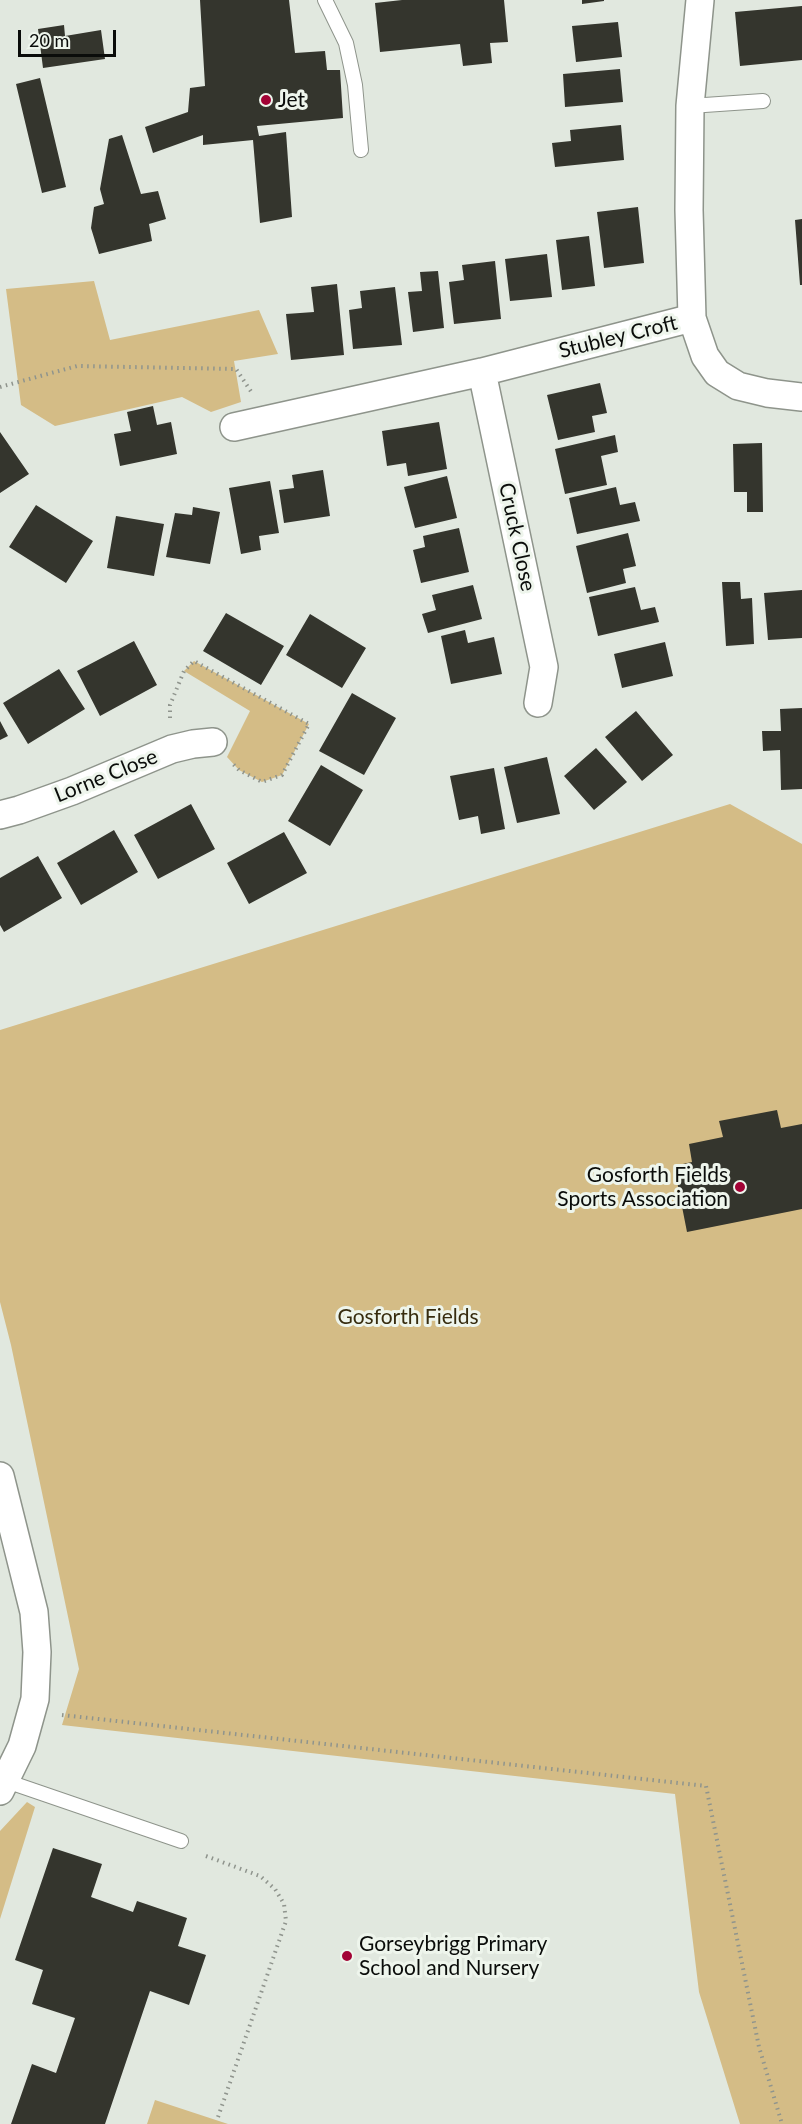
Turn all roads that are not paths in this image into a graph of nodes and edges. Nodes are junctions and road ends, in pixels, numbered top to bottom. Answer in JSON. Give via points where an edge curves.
{"nodes":[{"id":1,"x":325,"y":0,"type":"edge"},
{"id":2,"x":700,"y":0,"type":"edge"},
{"id":3,"x":763,"y":101,"type":"dead end"},
{"id":4,"x":690,"y":106,"type":"junction"},
{"id":5,"x":361,"y":150,"type":"dead end"},
{"id":6,"x":692,"y":318,"type":"junction"},
{"id":7,"x":482,"y":372,"type":"junction"},
{"id":8,"x":802,"y":397,"type":"edge"},
{"id":9,"x":234,"y":427,"type":"dead end"},
{"id":10,"x":538,"y":703,"type":"dead end"},
{"id":11,"x":213,"y":742,"type":"dead end"},
{"id":12,"x":0,"y":815,"type":"edge"},
{"id":13,"x":0,"y":1479,"type":"edge"},
{"id":14,"x":3,"y":1786,"type":"edge"},
{"id":15,"x":181,"y":1841,"type":"dead end"}],
"edges":[{"from":1,"to":5,"type":"lane","via":[[346,43],[355,85]]},
{"from":2,"to":4,"type":"street","name":"Stubley Croft"},
{"from":3,"to":4,"type":"lane"},
{"from":4,"to":6,"type":"street","name":"Stubley Croft"},
{"from":6,"to":7,"type":"street","name":"Stubley Croft"},
{"from":6,"to":8,"type":"street","via":[[705,356],[717,373],[738,386]]},
{"from":7,"to":9,"type":"street","name":"Stubley Croft"},
{"from":7,"to":10,"type":"street","name":"Cruck Close","via":[[544,667]]},
{"from":11,"to":12,"type":"street","name":"Lorne Close","via":[[172,749],[72,791]]},
{"from":13,"to":14,"type":"street","via":[[34,1612],[37,1652],[35,1699],[22,1746]]},
{"from":14,"to":15,"type":"lane"}]}
